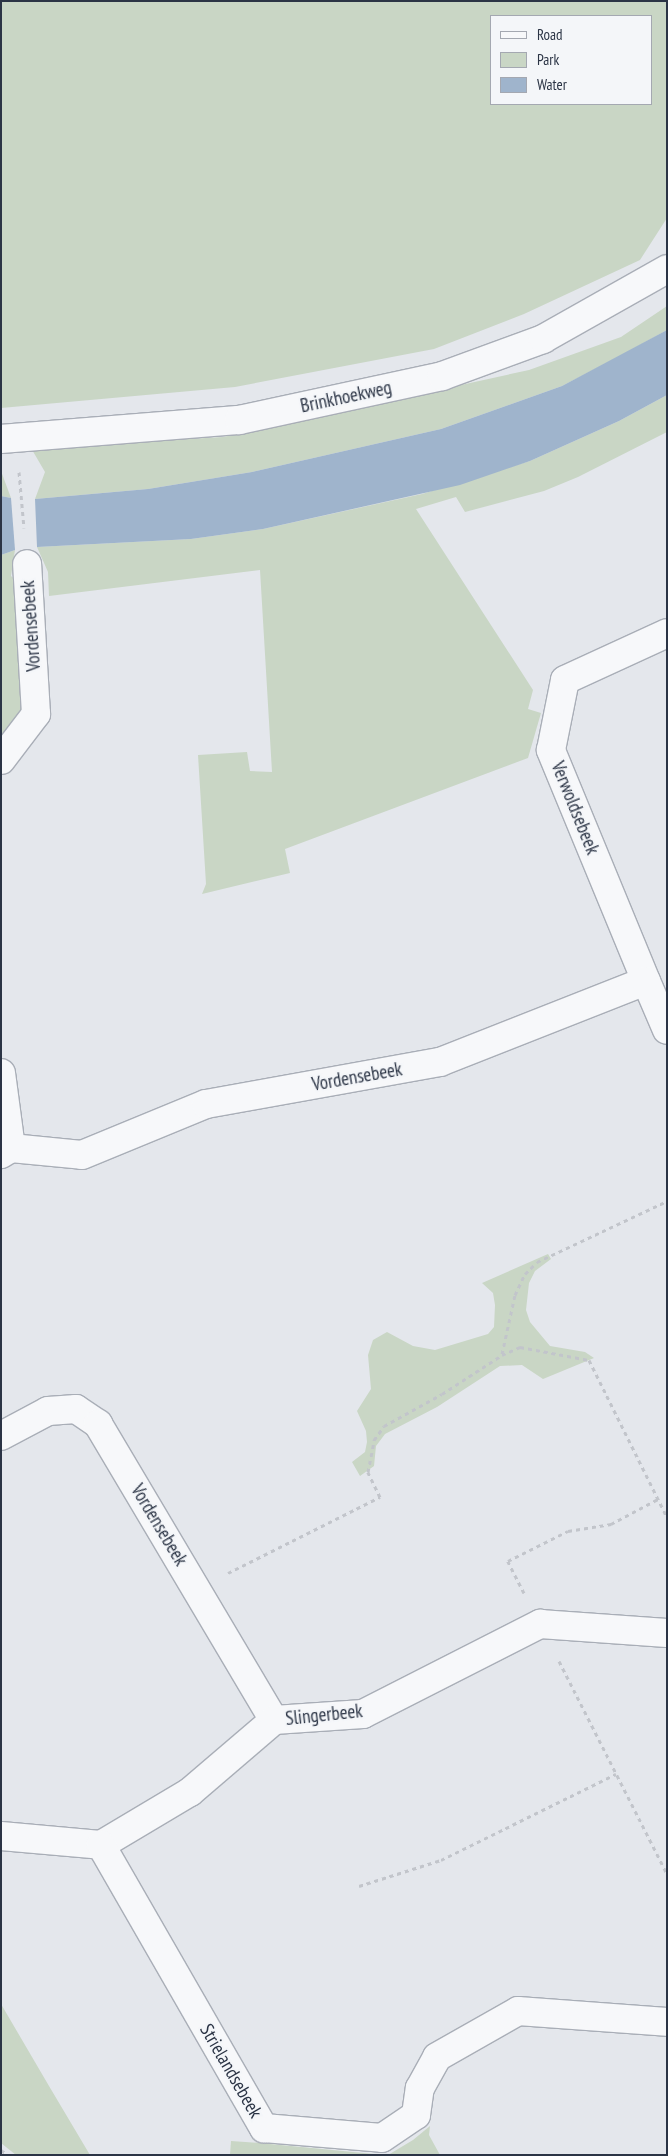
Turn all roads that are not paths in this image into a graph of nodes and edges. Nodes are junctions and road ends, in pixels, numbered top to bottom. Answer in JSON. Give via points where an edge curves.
{"nodes":[{"id":1,"x":667,"y":269,"type":"edge"},
{"id":2,"x":1,"y":439,"type":"edge"},
{"id":3,"x":27,"y":564,"type":"road end"},
{"id":4,"x":667,"y":633,"type":"edge"},
{"id":5,"x":1,"y":760,"type":"edge"},
{"id":6,"x":646,"y":981,"type":"junction"},
{"id":7,"x":667,"y":1030,"type":"edge"},
{"id":8,"x":1,"y":1073,"type":"edge"},
{"id":9,"x":6,"y":1151,"type":"edge"},
{"id":10,"x":1,"y":1436,"type":"edge"},
{"id":11,"x":667,"y":1632,"type":"edge"},
{"id":12,"x":274,"y":1720,"type":"junction"},
{"id":13,"x":1,"y":1836,"type":"edge"},
{"id":14,"x":101,"y":1844,"type":"junction"},
{"id":15,"x":667,"y":2022,"type":"edge"}],
"edges":[{"from":1,"to":2,"type":"street","name":"Brinkhoekweg","via":[[543,339],[442,376],[239,420]]},
{"from":3,"to":5,"type":"street","name":"Vordensebeek","via":[[36,714]]},
{"from":4,"to":6,"type":"street","name":"Verwoldsebeek","via":[[565,680],[551,750]]},
{"from":6,"to":7,"type":"street"},
{"from":6,"to":9,"type":"street","name":"Vordensebeek","via":[[440,1062],[206,1104],[82,1155]]},
{"from":8,"to":9,"type":"street","name":"Vordensebeek"},
{"from":10,"to":12,"type":"street","name":"Vordensebeek","via":[[48,1410],[76,1409],[98,1424]]},
{"from":11,"to":12,"type":"street","name":"Slingerbeek","via":[[540,1624],[364,1714]]},
{"from":12,"to":14,"type":"street","name":"Slingerbeek","via":[[190,1792]]},
{"from":13,"to":14,"type":"street"},
{"from":14,"to":15,"type":"street","name":"Strielandsebeek","via":[[264,2128],[382,2138],[416,2116],[420,2088],[437,2057],[518,2011]]}]}
